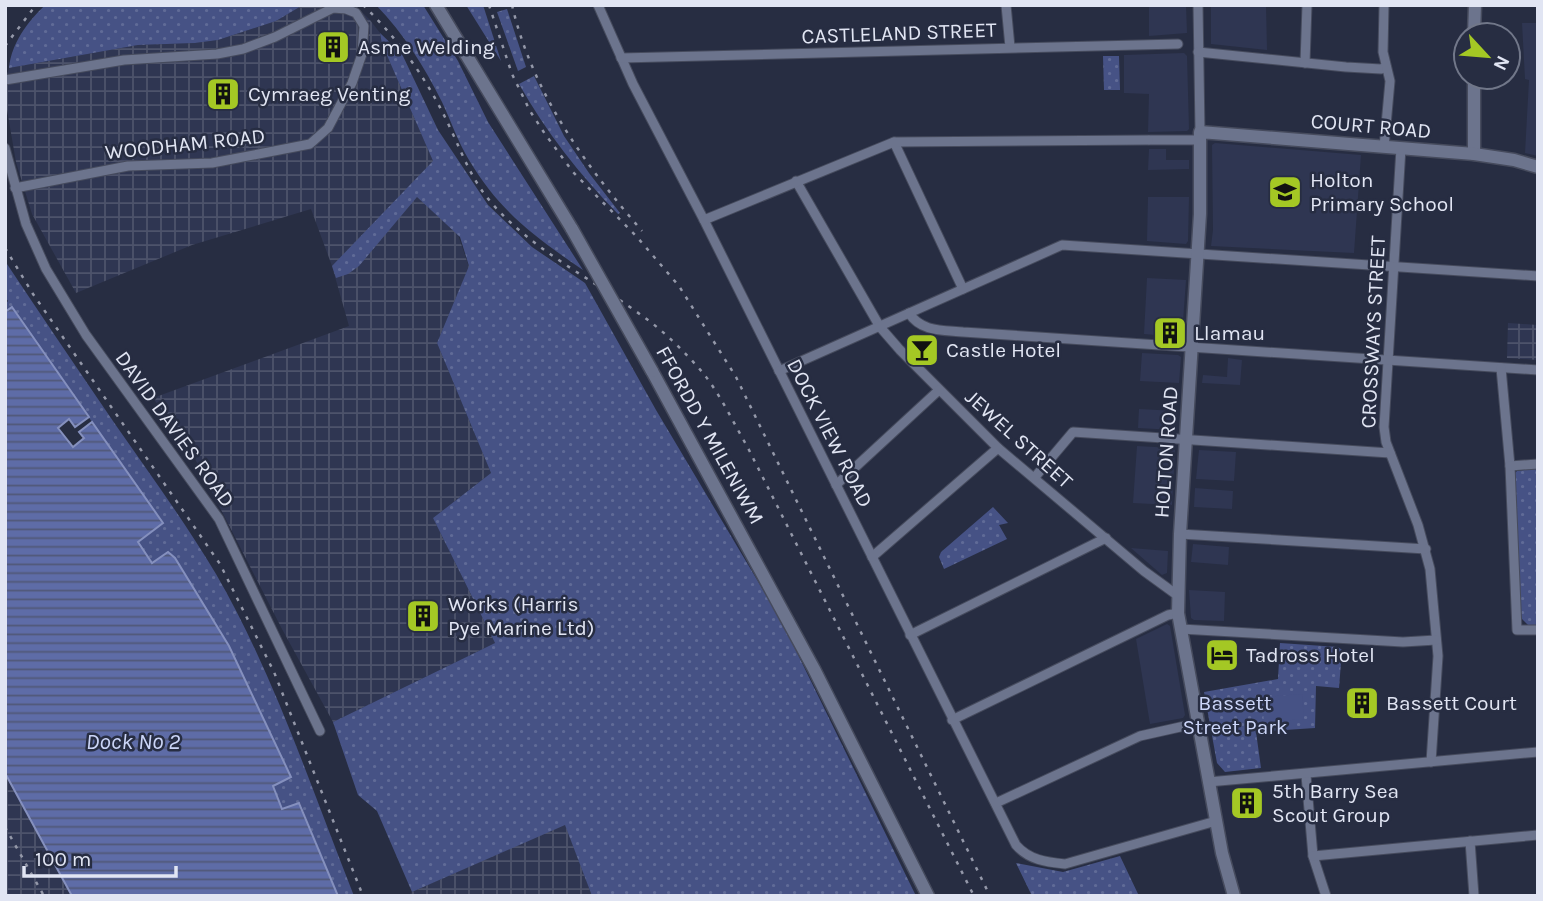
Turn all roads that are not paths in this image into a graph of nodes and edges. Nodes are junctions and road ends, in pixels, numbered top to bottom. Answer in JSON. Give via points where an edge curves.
{"nodes":[{"id":1,"x":436,"y":5,"type":"edge"},
{"id":2,"x":598,"y":5,"type":"edge"},
{"id":3,"x":1006,"y":5,"type":"edge"},
{"id":4,"x":1198,"y":5,"type":"edge"},
{"id":5,"x":1307,"y":5,"type":"edge"},
{"id":6,"x":1384,"y":5,"type":"edge"},
{"id":7,"x":1178,"y":44,"type":"dead end"},
{"id":8,"x":1010,"y":47,"type":"junction"},
{"id":9,"x":1198,"y":52,"type":"junction"},
{"id":10,"x":621,"y":58,"type":"junction"},
{"id":11,"x":1305,"y":63,"type":"junction"},
{"id":12,"x":1386,"y":67,"type":"junction"},
{"id":13,"x":5,"y":80,"type":"edge"},
{"id":14,"x":1474,"y":91,"type":"edge"},
{"id":15,"x":1200,"y":136,"type":"junction"},
{"id":16,"x":894,"y":142,"type":"junction"},
{"id":17,"x":1384,"y":146,"type":"junction"},
{"id":18,"x":5,"y":148,"type":"edge"},
{"id":19,"x":1401,"y":148,"type":"junction"},
{"id":20,"x":1474,"y":154,"type":"junction"},
{"id":21,"x":1538,"y":167,"type":"edge"},
{"id":22,"x":796,"y":181,"type":"junction"},
{"id":23,"x":15,"y":188,"type":"junction"},
{"id":24,"x":704,"y":220,"type":"junction"},
{"id":25,"x":1198,"y":254,"type":"junction"},
{"id":26,"x":1394,"y":265,"type":"junction"},
{"id":27,"x":1538,"y":276,"type":"edge"},
{"id":28,"x":962,"y":289,"type":"junction"},
{"id":29,"x":909,"y":313,"type":"junction"},
{"id":30,"x":880,"y":327,"type":"junction"},
{"id":31,"x":1192,"y":346,"type":"junction"},
{"id":32,"x":1388,"y":360,"type":"junction"},
{"id":33,"x":1502,"y":368,"type":"junction"},
{"id":34,"x":1538,"y":370,"type":"edge"},
{"id":35,"x":779,"y":371,"type":"junction"},
{"id":36,"x":939,"y":390,"type":"junction"},
{"id":37,"x":1187,"y":440,"type":"junction"},
{"id":38,"x":999,"y":448,"type":"junction"},
{"id":39,"x":1390,"y":453,"type":"junction"},
{"id":40,"x":1538,"y":464,"type":"edge"},
{"id":41,"x":1510,"y":466,"type":"junction"},
{"id":42,"x":1035,"y":477,"type":"junction"},
{"id":43,"x":836,"y":485,"type":"junction"},
{"id":44,"x":1180,"y":534,"type":"junction"},
{"id":45,"x":1105,"y":538,"type":"junction"},
{"id":46,"x":1426,"y":549,"type":"junction"},
{"id":47,"x":872,"y":557,"type":"junction"},
{"id":48,"x":1177,"y":594,"type":"junction"},
{"id":49,"x":1178,"y":613,"type":"junction"},
{"id":50,"x":1181,"y":629,"type":"junction"},
{"id":51,"x":1538,"y":630,"type":"edge"},
{"id":52,"x":909,"y":635,"type":"junction"},
{"id":53,"x":1436,"y":640,"type":"junction"},
{"id":54,"x":952,"y":720,"type":"junction"},
{"id":55,"x":1198,"y":723,"type":"junction"},
{"id":56,"x":320,"y":731,"type":"dead end"},
{"id":57,"x":1538,"y":752,"type":"edge"},
{"id":58,"x":1432,"y":762,"type":"junction"},
{"id":59,"x":1306,"y":775,"type":"junction"},
{"id":60,"x":1208,"y":782,"type":"junction"},
{"id":61,"x":996,"y":803,"type":"junction"},
{"id":62,"x":1216,"y":821,"type":"junction"},
{"id":63,"x":1538,"y":835,"type":"edge"},
{"id":64,"x":1470,"y":841,"type":"junction"},
{"id":65,"x":1313,"y":856,"type":"junction"},
{"id":66,"x":928,"y":896,"type":"edge"},
{"id":67,"x":1234,"y":896,"type":"edge"},
{"id":68,"x":1326,"y":896,"type":"edge"},
{"id":69,"x":1474,"y":896,"type":"edge"}],
"edges":[{"from":1,"to":66,"type":"street","name":"FFORDD Y MILENIWM","bridge":true,"via":[[652,370],[781,607]]},
{"from":2,"to":10,"type":"street","name":"DOCK VIEW ROAD"},
{"from":3,"to":8,"type":"street"},
{"from":4,"to":9,"type":"street","name":"HOLTON ROAD"},
{"from":5,"to":11,"type":"street"},
{"from":6,"to":12,"type":"street"},
{"from":7,"to":8,"type":"street","name":"CASTLELAND STREET"},
{"from":8,"to":10,"type":"street","name":"CASTLELAND STREET"},
{"from":9,"to":11,"type":"street"},
{"from":9,"to":15,"type":"street","name":"HOLTON ROAD"},
{"from":10,"to":24,"type":"street","name":"DOCK VIEW ROAD"},
{"from":11,"to":12,"type":"street"},
{"from":12,"to":17,"type":"street","via":[[1390,81]]},
{"from":13,"to":23,"type":"street","name":"WOODHAM ROAD","via":[[124,60],[231,52],[333,8],[356,13],[364,26],[362,54],[352,83],[328,128],[310,144],[212,163],[128,166]]},
{"from":14,"to":20,"type":"street"},
{"from":15,"to":16,"type":"street"},
{"from":15,"to":17,"type":"street","name":"COURT ROAD"},
{"from":15,"to":25,"type":"street","name":"HOLTON ROAD"},
{"from":16,"to":22,"type":"street"},
{"from":16,"to":28,"type":"street"},
{"from":17,"to":19,"type":"street","name":"COURT ROAD"},
{"from":18,"to":23,"type":"street","name":"DAVID DAVIES ROAD"},
{"from":19,"to":20,"type":"street","name":"COURT ROAD"},
{"from":19,"to":26,"type":"street","name":"CROSSWAYS STREET"},
{"from":20,"to":21,"type":"street","name":"COURT ROAD"},
{"from":22,"to":24,"type":"street"},
{"from":22,"to":30,"type":"street","name":"JEWEL STREET"},
{"from":23,"to":56,"type":"street","name":"DAVID DAVIES ROAD","via":[[38,254],[65,303],[225,529]]},
{"from":24,"to":35,"type":"street","name":"DOCK VIEW ROAD"},
{"from":25,"to":26,"type":"street"},
{"from":25,"to":28,"type":"street","via":[[1062,245]]},
{"from":25,"to":31,"type":"street","name":"HOLTON ROAD"},
{"from":26,"to":27,"type":"street"},
{"from":26,"to":32,"type":"street","name":"CROSSWAYS STREET"},
{"from":28,"to":29,"type":"street"},
{"from":29,"to":30,"type":"street"},
{"from":29,"to":31,"type":"street","via":[[929,329]]},
{"from":30,"to":35,"type":"street"},
{"from":30,"to":36,"type":"street","name":"JEWEL STREET"},
{"from":31,"to":32,"type":"street"},
{"from":31,"to":37,"type":"street","name":"HOLTON ROAD"},
{"from":32,"to":33,"type":"street"},
{"from":32,"to":39,"type":"street","name":"CROSSWAYS STREET","via":[[1384,427]]},
{"from":33,"to":34,"type":"street"},
{"from":33,"to":41,"type":"street"},
{"from":35,"to":43,"type":"street","name":"DOCK VIEW ROAD"},
{"from":36,"to":38,"type":"street","name":"JEWEL STREET"},
{"from":36,"to":43,"type":"street"},
{"from":37,"to":39,"type":"street"},
{"from":37,"to":42,"type":"street","via":[[1073,432]]},
{"from":37,"to":44,"type":"street","name":"HOLTON ROAD"},
{"from":38,"to":42,"type":"street","name":"JEWEL STREET"},
{"from":38,"to":47,"type":"street"},
{"from":39,"to":46,"type":"street","name":"CROSSWAYS STREET"},
{"from":40,"to":41,"type":"street"},
{"from":41,"to":51,"type":"street","via":[[1517,630]]},
{"from":42,"to":45,"type":"street","name":"JEWEL STREET"},
{"from":43,"to":47,"type":"street","name":"DOCK VIEW ROAD"},
{"from":44,"to":46,"type":"street"},
{"from":44,"to":48,"type":"street","name":"HOLTON ROAD"},
{"from":45,"to":48,"type":"street","name":"JEWEL STREET"},
{"from":45,"to":52,"type":"street"},
{"from":46,"to":53,"type":"street","name":"CROSSWAYS STREET"},
{"from":47,"to":52,"type":"street","name":"DOCK VIEW ROAD"},
{"from":48,"to":49,"type":"street","name":"HOLTON ROAD"},
{"from":49,"to":50,"type":"street","name":"HOLTON ROAD"},
{"from":49,"to":54,"type":"street"},
{"from":50,"to":53,"type":"street"},
{"from":50,"to":55,"type":"street","name":"HOLTON ROAD"},
{"from":52,"to":54,"type":"street","name":"DOCK VIEW ROAD"},
{"from":53,"to":58,"type":"street","name":"CROSSWAYS STREET"},
{"from":54,"to":61,"type":"street","name":"DOCK VIEW ROAD"},
{"from":55,"to":60,"type":"street","name":"HOLTON ROAD"},
{"from":55,"to":61,"type":"street","via":[[1140,736]]},
{"from":57,"to":58,"type":"street"},
{"from":58,"to":59,"type":"street"},
{"from":59,"to":60,"type":"street"},
{"from":59,"to":65,"type":"street"},
{"from":60,"to":62,"type":"street","name":"HOLTON ROAD"},
{"from":61,"to":62,"type":"street","name":"DOCK VIEW ROAD","via":[[1024,855],[1046,862],[1072,863]]},
{"from":62,"to":67,"type":"street","name":"HOLTON ROAD"},
{"from":63,"to":64,"type":"street"},
{"from":64,"to":65,"type":"street"},
{"from":64,"to":69,"type":"street"},
{"from":65,"to":68,"type":"street"}]}
